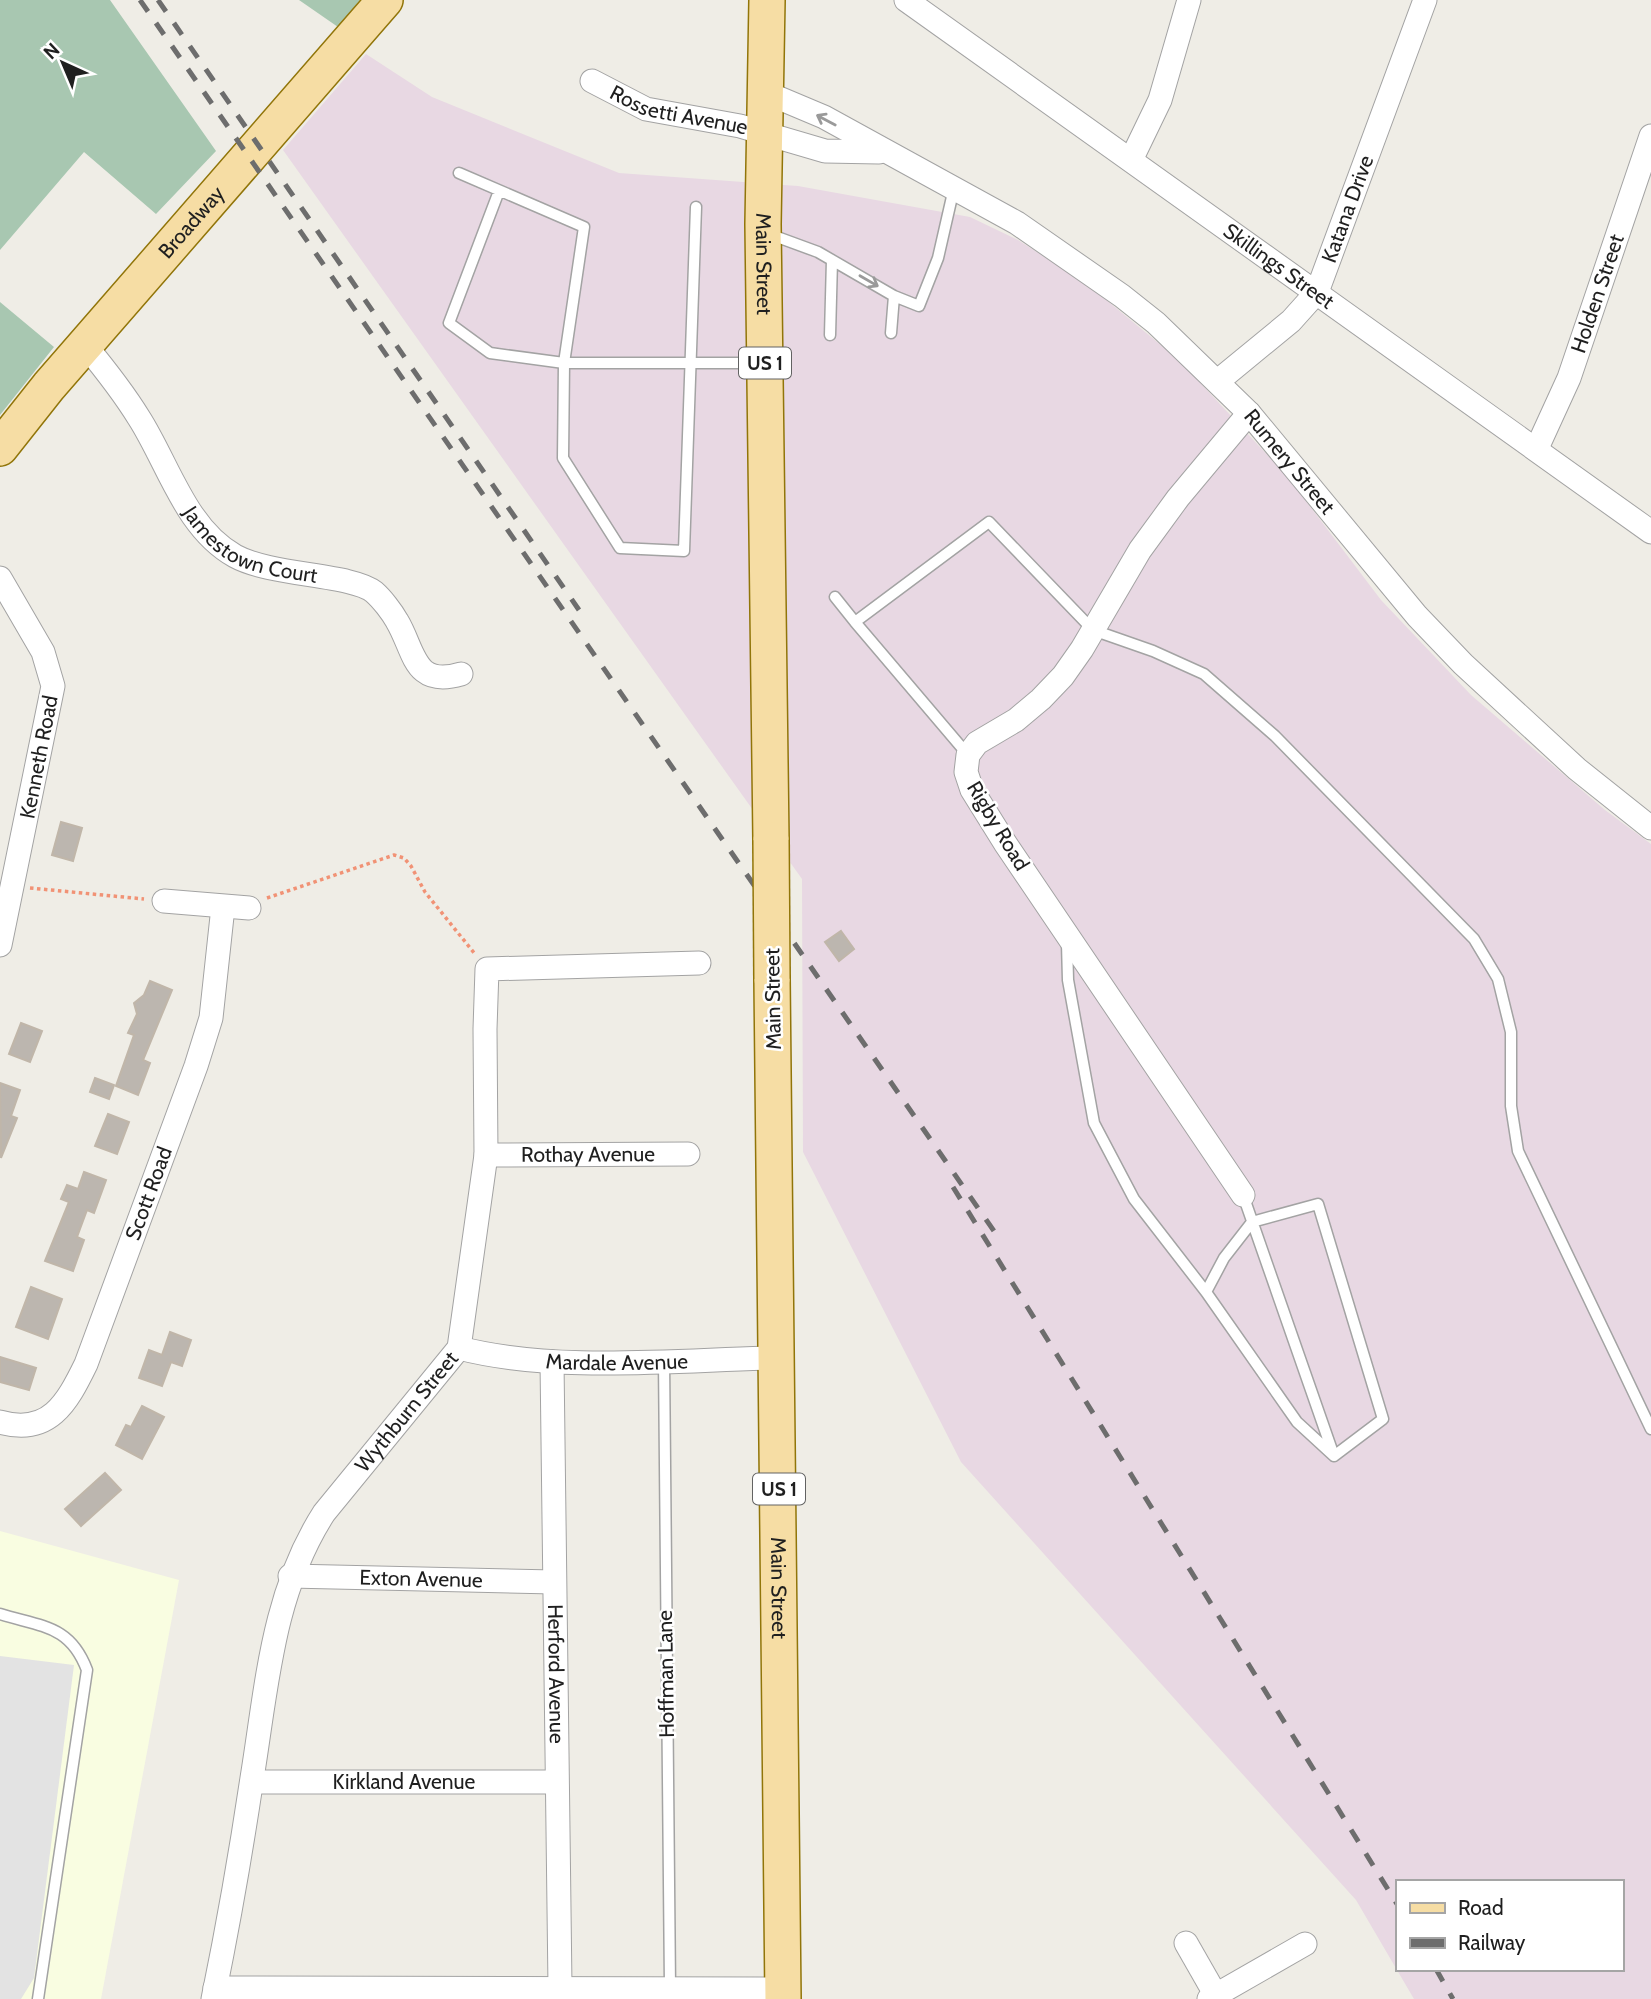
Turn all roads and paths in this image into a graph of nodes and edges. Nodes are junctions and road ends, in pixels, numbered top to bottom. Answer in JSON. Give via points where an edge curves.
{"nodes":[{"id":1,"x":385,"y":0,"type":"edge"},
{"id":2,"x":767,"y":0,"type":"edge"},
{"id":3,"x":906,"y":0,"type":"edge"},
{"id":4,"x":1189,"y":0,"type":"edge"},
{"id":5,"x":1425,"y":0,"type":"edge"},
{"id":6,"x":592,"y":81,"type":"dead end"},
{"id":7,"x":767,"y":93,"type":"junction"},
{"id":8,"x":767,"y":133,"type":"junction"},
{"id":9,"x":1651,"y":136,"type":"edge"},
{"id":10,"x":883,"y":152,"type":"junction"},
{"id":11,"x":1131,"y":160,"type":"junction"},
{"id":12,"x":459,"y":173,"type":"dead end"},
{"id":13,"x":954,"y":188,"type":"junction"},
{"id":14,"x":499,"y":191,"type":"junction"},
{"id":15,"x":696,"y":207,"type":"dead end"},
{"id":16,"x":763,"y":231,"type":"junction"},
{"id":17,"x":832,"y":260,"type":"junction"},
{"id":18,"x":1317,"y":292,"type":"junction"},
{"id":19,"x":894,"y":296,"type":"junction"},
{"id":20,"x":891,"y":333,"type":"dead end"},
{"id":21,"x":830,"y":335,"type":"dead end"},
{"id":22,"x":85,"y":345,"type":"junction"},
{"id":23,"x":564,"y":363,"type":"junction"},
{"id":24,"x":765,"y":363,"type":"junction"},
{"id":25,"x":693,"y":364,"type":"junction"},
{"id":26,"x":1218,"y":381,"type":"junction"},
{"id":27,"x":1249,"y":413,"type":"junction"},
{"id":28,"x":3,"y":439,"type":"edge"},
{"id":29,"x":1537,"y":448,"type":"junction"},
{"id":30,"x":1651,"y":532,"type":"edge"},
{"id":31,"x":0,"y":578,"type":"edge"},
{"id":32,"x":835,"y":597,"type":"dead end"},
{"id":33,"x":855,"y":622,"type":"junction"},
{"id":34,"x":1093,"y":630,"type":"junction"},
{"id":35,"x":461,"y":674,"type":"dead end"},
{"id":36,"x":968,"y":755,"type":"junction"},
{"id":37,"x":1651,"y":828,"type":"edge"},
{"id":38,"x":13,"y":886,"type":"junction"},
{"id":39,"x":164,"y":901,"type":"joint"},
{"id":40,"x":223,"y":907,"type":"junction"},
{"id":41,"x":249,"y":908,"type":"joint"},
{"id":42,"x":1067,"y":931,"type":"junction"},
{"id":43,"x":0,"y":946,"type":"edge"},
{"id":44,"x":699,"y":963,"type":"dead end"},
{"id":45,"x":488,"y":969,"type":"junction"},
{"id":46,"x":688,"y":1154,"type":"dead end"},
{"id":47,"x":486,"y":1155,"type":"junction"},
{"id":48,"x":1243,"y":1195,"type":"joint"},
{"id":49,"x":1252,"y":1222,"type":"junction"},
{"id":50,"x":1206,"y":1292,"type":"junction"},
{"id":51,"x":459,"y":1348,"type":"junction"},
{"id":52,"x":777,"y":1359,"type":"junction"},
{"id":53,"x":664,"y":1360,"type":"junction"},
{"id":54,"x":552,"y":1362,"type":"junction"},
{"id":55,"x":0,"y":1422,"type":"edge"},
{"id":56,"x":1651,"y":1429,"type":"edge"},
{"id":57,"x":1334,"y":1456,"type":"junction"},
{"id":58,"x":290,"y":1576,"type":"junction"},
{"id":59,"x":554,"y":1582,"type":"junction"},
{"id":60,"x":0,"y":1614,"type":"edge"},
{"id":61,"x":252,"y":1782,"type":"junction"},
{"id":62,"x":555,"y":1782,"type":"junction"},
{"id":63,"x":1186,"y":1943,"type":"dead end"},
{"id":64,"x":1305,"y":1944,"type":"dead end"},
{"id":65,"x":560,"y":1986,"type":"junction"},
{"id":66,"x":670,"y":1987,"type":"junction"},
{"id":67,"x":214,"y":1993,"type":"edge"},
{"id":68,"x":634,"y":1993,"type":"edge"},
{"id":69,"x":783,"y":1994,"type":"edge"},
{"id":70,"x":1214,"y":1998,"type":"edge"},
{"id":71,"x":38,"y":1999,"type":"edge"}],
"edges":[{"from":1,"to":22,"type":"main road","name":"Broadway"},
{"from":2,"to":7,"type":"main road","name":"Main Street","number":"US 1"},
{"from":3,"to":11,"type":"street","name":"Skillings Street"},
{"from":4,"to":11,"type":"street","via":[[1160,100]]},
{"from":5,"to":18,"type":"street","name":"Katana Drive"},
{"from":6,"to":8,"type":"street","name":"Rossetti Avenue","via":[[646,109]]},
{"from":7,"to":8,"type":"main road","name":"Main Street","number":"US 1"},
{"from":10,"to":7,"type":"street","name":"Rumery Street","one_way":true,"via":[[824,117]]},
{"from":8,"to":10,"type":"street","name":"Rumery Street","via":[[825,151]]},
{"from":8,"to":16,"type":"main road","name":"Main Street","number":"US 1"},
{"from":9,"to":29,"type":"street","name":"Holden Street","via":[[1569,377]]},
{"from":10,"to":13,"type":"street","name":"Rumery Street"},
{"from":11,"to":18,"type":"street","name":"Skillings Street"},
{"from":12,"to":14,"type":"lane"},
{"from":13,"to":19,"type":"lane","via":[[938,258],[919,306]]},
{"from":13,"to":26,"type":"street","name":"Rumery Street","via":[[1017,223],[1122,296]]},
{"from":14,"to":23,"type":"lane","via":[[584,227]]},
{"from":14,"to":23,"type":"lane","via":[[449,323],[489,353]]},
{"from":15,"to":25,"type":"lane"},
{"from":16,"to":17,"type":"lane"},
{"from":16,"to":24,"type":"main road","name":"Main Street","number":"US 1"},
{"from":17,"to":19,"type":"lane","one_way":true},
{"from":17,"to":21,"type":"lane"},
{"from":18,"to":26,"type":"street","name":"Katana Drive","via":[[1291,321]]},
{"from":18,"to":29,"type":"street","name":"Skillings Street"},
{"from":19,"to":20,"type":"lane"},
{"from":22,"to":28,"type":"main road","name":"Broadway"},
{"from":22,"to":35,"type":"street","name":"Jamestown Court","via":[[140,419],[192,513],[218,544],[254,564],[349,582],[372,591],[398,622],[414,660],[428,674],[444,679]]},
{"from":23,"to":25,"type":"lane"},
{"from":23,"to":25,"type":"lane","via":[[563,458],[620,548],[684,551]]},
{"from":24,"to":25,"type":"lane"},
{"from":24,"to":52,"type":"main road","name":"Main Street","number":"US 1","bridge":true},
{"from":26,"to":27,"type":"street","name":"Rumery Street"},
{"from":27,"to":34,"type":"street","name":"Rigby Road","via":[[1140,550]]},
{"from":27,"to":37,"type":"street","name":"Rumery Street","via":[[1401,597],[1463,664],[1577,769]]},
{"from":29,"to":30,"type":"street","name":"Skillings Street"},
{"from":31,"to":38,"type":"street","name":"Kenneth Road","via":[[43,652],[53,686]]},
{"from":32,"to":33,"type":"lane"},
{"from":33,"to":34,"type":"lane","via":[[989,522]]},
{"from":33,"to":36,"type":"lane"},
{"from":34,"to":36,"type":"street","name":"Rigby Road","via":[[1063,676],[1041,699],[977,743]]},
{"from":34,"to":56,"type":"lane","via":[[1204,674],[1275,736],[1474,939],[1498,979],[1511,1032],[1511,1106],[1518,1151]]},
{"from":36,"to":42,"type":"street","name":"Rigby Road","via":[[966,772],[972,790]]},
{"from":38,"to":39,"type":"path"},
{"from":38,"to":43,"type":"street","name":"Kenneth Road"},
{"from":39,"to":40,"type":"street"},
{"from":40,"to":41,"type":"street"},
{"from":40,"to":55,"type":"street","name":"Scott Road","via":[[217,983],[207,1030],[86,1364],[72,1393],[51,1417],[37,1424]]},
{"from":41,"to":45,"type":"path","via":[[290,888],[394,855],[411,866],[436,908]]},
{"from":42,"to":48,"type":"street","name":"Rigby Road"},
{"from":42,"to":50,"type":"lane","via":[[1068,980],[1094,1123],[1134,1199]]},
{"from":44,"to":45,"type":"street"},
{"from":45,"to":47,"type":"street","name":"Wythburn Street"},
{"from":46,"to":47,"type":"street","name":"Rothay Avenue"},
{"from":47,"to":51,"type":"street","name":"Wythburn Street"},
{"from":48,"to":49,"type":"lane"},
{"from":49,"to":50,"type":"lane","via":[[1224,1258]]},
{"from":49,"to":57,"type":"lane"},
{"from":49,"to":57,"type":"lane","via":[[1318,1204],[1383,1419]]},
{"from":50,"to":57,"type":"lane","via":[[1297,1422]]},
{"from":51,"to":54,"type":"street","name":"Mardale Avenue","via":[[500,1358]]},
{"from":51,"to":58,"type":"street","name":"Wythburn Street","via":[[324,1513]]},
{"from":52,"to":53,"type":"street","name":"Mardale Avenue"},
{"from":52,"to":69,"type":"main road","name":"Main Street","number":"US 1"},
{"from":53,"to":54,"type":"street","name":"Mardale Avenue"},
{"from":53,"to":66,"type":"lane","name":"Hoffman Lane"},
{"from":54,"to":59,"type":"street","name":"Herford Avenue"},
{"from":58,"to":59,"type":"street","name":"Exton Avenue"},
{"from":58,"to":61,"type":"street","name":"Wythburn Street","via":[[268,1673]]},
{"from":59,"to":62,"type":"street","name":"Herford Avenue"},
{"from":60,"to":71,"type":"lane","via":[[64,1634],[79,1649],[87,1670]]},
{"from":61,"to":62,"type":"street","name":"Kirkland Avenue"},
{"from":61,"to":67,"type":"street","name":"Wythburn Street"},
{"from":62,"to":65,"type":"street","name":"Herford Avenue"},
{"from":63,"to":70,"type":"street"},
{"from":64,"to":70,"type":"street"},
{"from":65,"to":67,"type":"street"},
{"from":65,"to":68,"type":"street"},
{"from":66,"to":68,"type":"street"},
{"from":66,"to":69,"type":"street"}]}
